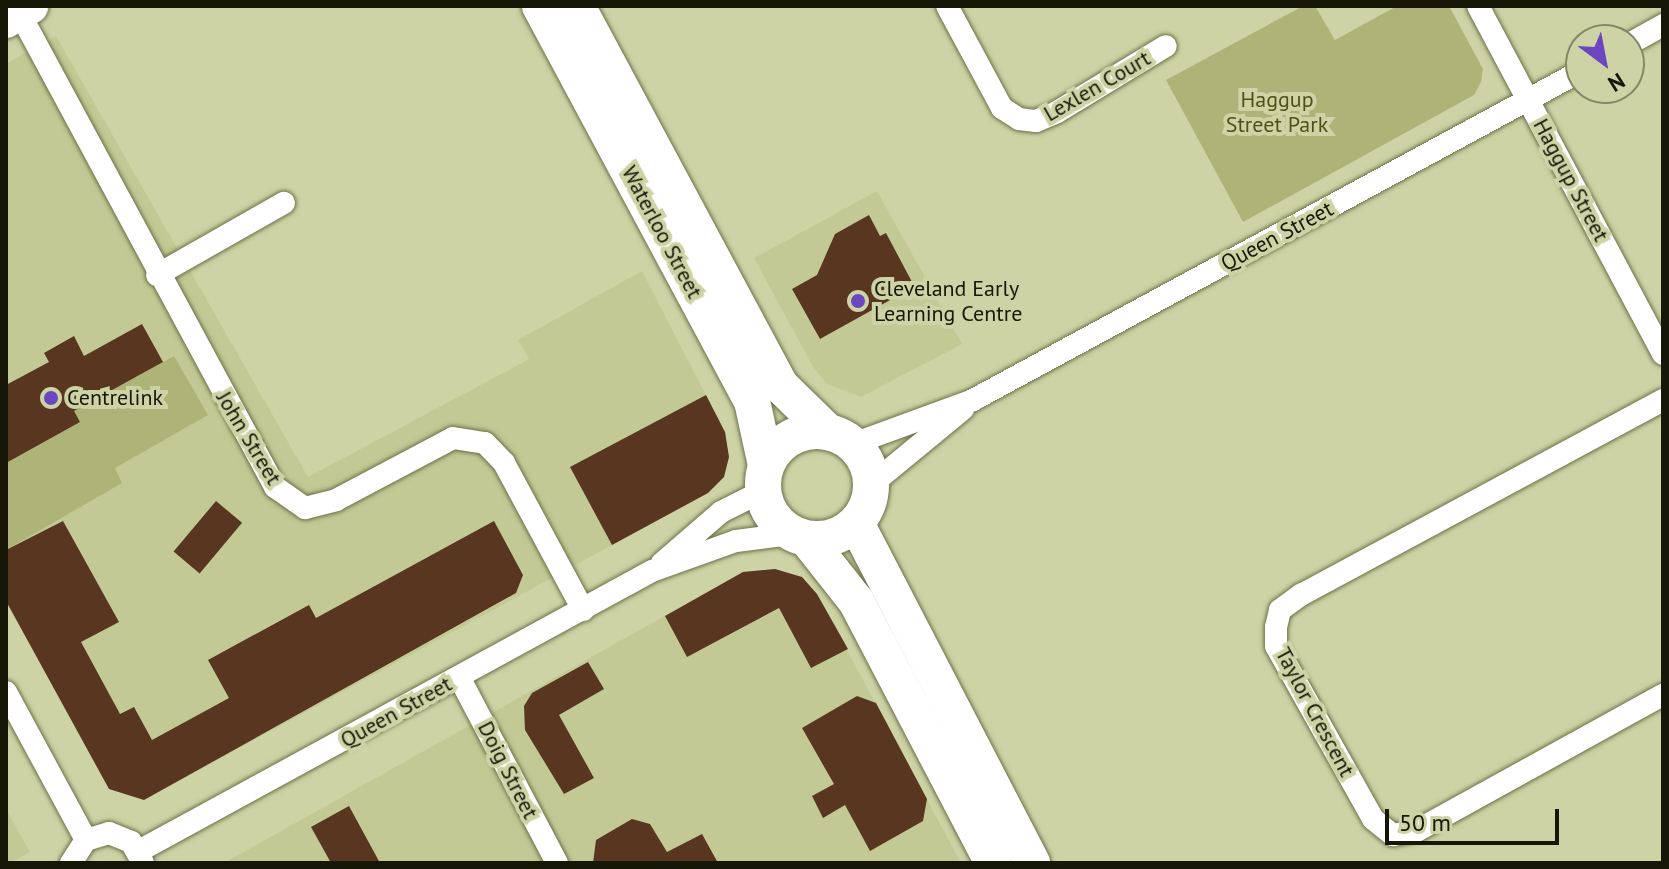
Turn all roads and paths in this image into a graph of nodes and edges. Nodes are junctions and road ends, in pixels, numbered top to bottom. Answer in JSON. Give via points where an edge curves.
{"nodes":[{"id":1,"x":540,"y":6,"type":"edge"},
{"id":2,"x":577,"y":6,"type":"edge"},
{"id":3,"x":947,"y":6,"type":"edge"},
{"id":4,"x":1478,"y":6,"type":"edge"},
{"id":5,"x":19,"y":13,"type":"edge"},
{"id":6,"x":1663,"y":25,"type":"edge"},
{"id":7,"x":1645,"y":35,"type":"edge"},
{"id":8,"x":1166,"y":46,"type":"dead end"},
{"id":9,"x":1565,"y":80,"type":"edge"},
{"id":10,"x":1528,"y":100,"type":"junction"},
{"id":11,"x":284,"y":203,"type":"dead end"},
{"id":12,"x":157,"y":275,"type":"junction"},
{"id":13,"x":1663,"y":354,"type":"edge"},
{"id":14,"x":973,"y":400,"type":"junction"},
{"id":15,"x":1663,"y":400,"type":"edge"},
{"id":16,"x":841,"y":438,"type":"junction"},
{"id":17,"x":764,"y":478,"type":"junction"},
{"id":18,"x":872,"y":484,"type":"junction"},
{"id":19,"x":856,"y":523,"type":"junction"},
{"id":20,"x":799,"y":536,"type":"junction"},
{"id":21,"x":652,"y":571,"type":"junction"},
{"id":22,"x":583,"y":610,"type":"junction"},
{"id":23,"x":459,"y":677,"type":"junction"},
{"id":24,"x":6,"y":692,"type":"edge"},
{"id":25,"x":1663,"y":695,"type":"edge"},
{"id":26,"x":86,"y":840,"type":"junction"},
{"id":27,"x":141,"y":857,"type":"edge"},
{"id":28,"x":71,"y":863,"type":"edge"},
{"id":29,"x":557,"y":863,"type":"edge"},
{"id":30,"x":993,"y":863,"type":"edge"},
{"id":31,"x":1032,"y":863,"type":"edge"}],
"edges":[{"from":1,"to":17,"type":"highway","name":"Waterloo Street","via":[[752,401]]},
{"from":2,"to":16,"type":"highway","name":"Waterloo Street","via":[[781,386]]},
{"from":3,"to":8,"type":"street","name":"Lexlen Court","via":[[1002,108],[1019,119],[1036,121],[1057,112]]},
{"from":4,"to":10,"type":"street","name":"Haggup Street"},
{"from":5,"to":12,"type":"street","name":"John Street"},
{"from":6,"to":7,"type":"street"},
{"from":9,"to":10,"type":"street","name":"Queen Street"},
{"from":10,"to":13,"type":"street","name":"Haggup Street"},
{"from":10,"to":14,"type":"street","name":"Queen Street"},
{"from":11,"to":12,"type":"street"},
{"from":12,"to":22,"type":"street","name":"John Street","via":[[275,487],[305,508],[336,500],[453,438],[485,443],[504,463]]},
{"from":14,"to":16,"type":"street","name":"Queen Street"},
{"from":14,"to":18,"type":"street","name":"Queen Street"},
{"from":15,"to":25,"type":"street","name":"Taylor Crescent","via":[[1302,594],[1280,610],[1276,646],[1373,819],[1393,835],[1418,830]]},
{"from":16,"to":17,"type":"highway","via":[[798,434],[774,452]]},
{"from":16,"to":18,"type":"highway","via":[[863,456]]},
{"from":17,"to":20,"type":"highway","via":[[772,515]]},
{"from":17,"to":21,"type":"street","name":"Queen Street"},
{"from":18,"to":19,"type":"highway"},
{"from":19,"to":20,"type":"highway","via":[[825,539]]},
{"from":19,"to":31,"type":"highway"},
{"from":20,"to":21,"type":"street","name":"Queen Street","via":[[736,541]]},
{"from":20,"to":30,"type":"highway","via":[[856,601]]},
{"from":21,"to":22,"type":"street","name":"Queen Street"},
{"from":22,"to":23,"type":"street","name":"Queen Street"},
{"from":23,"to":27,"type":"street","name":"Queen Street"},
{"from":23,"to":29,"type":"street","name":"Doig Street"},
{"from":24,"to":26,"type":"street"},
{"from":26,"to":27,"type":"street","via":[[109,833]]},
{"from":26,"to":28,"type":"street"}]}
